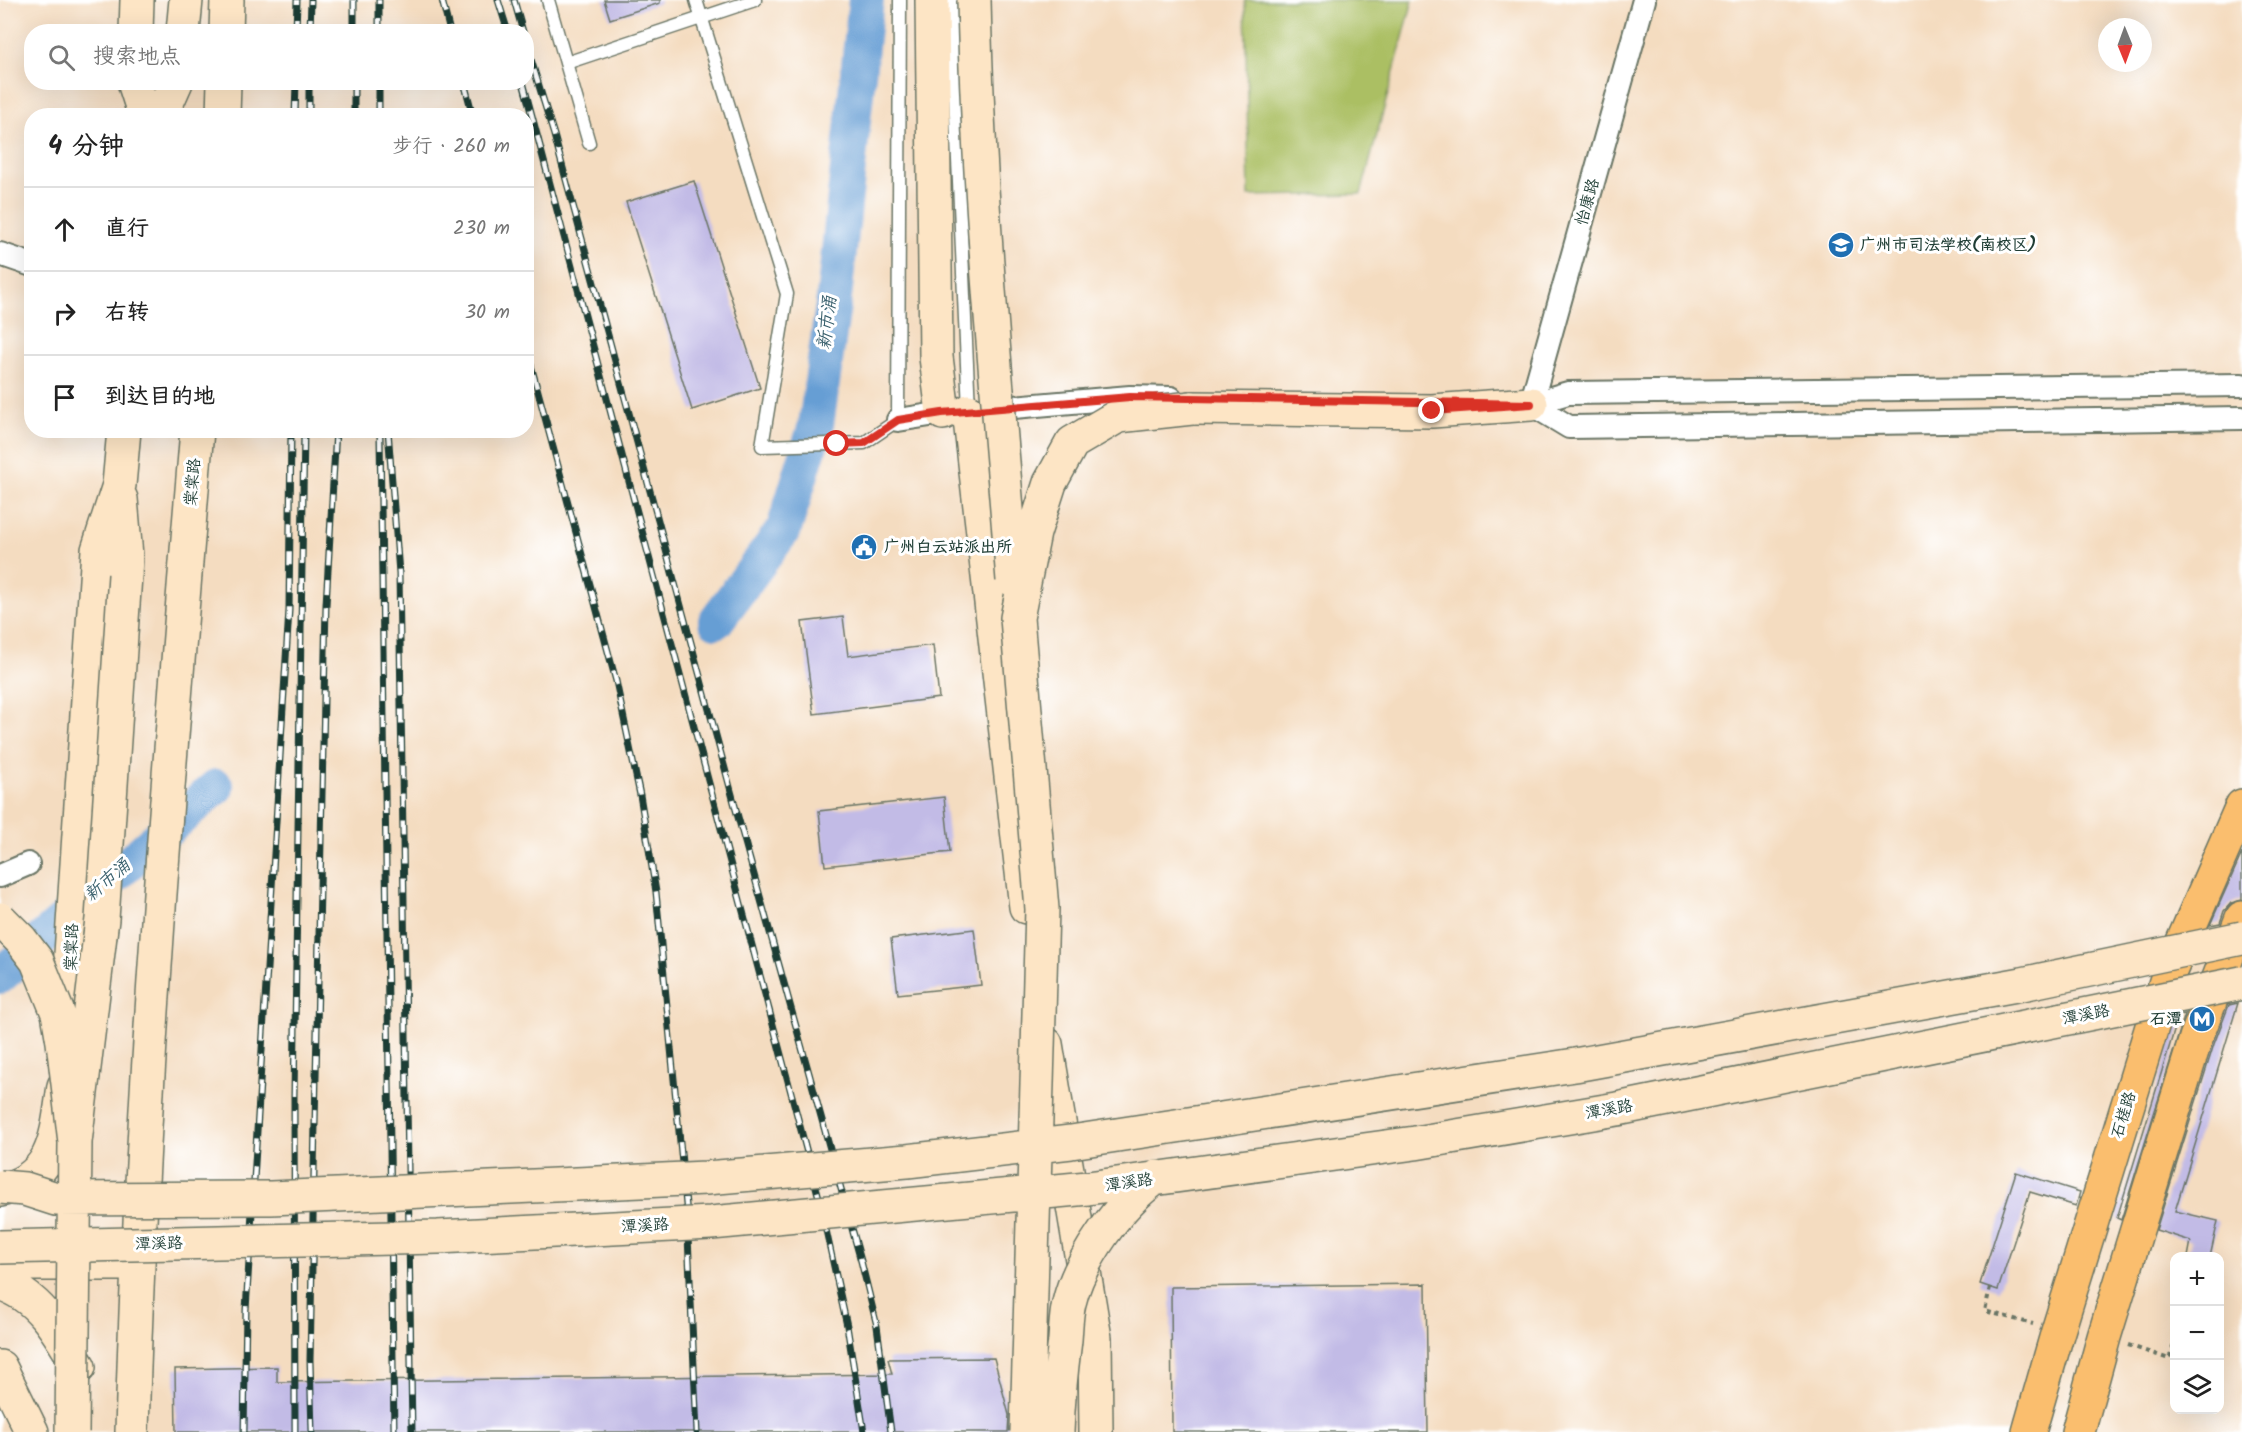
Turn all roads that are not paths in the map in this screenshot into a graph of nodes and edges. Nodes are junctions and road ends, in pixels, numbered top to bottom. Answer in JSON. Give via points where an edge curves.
{"nodes":[{"id":1,"x":137,"y":0,"type":"edge"},
{"id":2,"x":163,"y":0,"type":"edge"},
{"id":3,"x":186,"y":0,"type":"edge"},
{"id":4,"x":227,"y":0,"type":"edge"},
{"id":5,"x":548,"y":0,"type":"edge"},
{"id":6,"x":696,"y":0,"type":"edge"},
{"id":7,"x":755,"y":0,"type":"edge"},
{"id":8,"x":900,"y":0,"type":"edge"},
{"id":9,"x":932,"y":0,"type":"edge"},
{"id":10,"x":951,"y":0,"type":"edge"},
{"id":11,"x":974,"y":0,"type":"edge"},
{"id":12,"x":1644,"y":0,"type":"edge"},
{"id":13,"x":702,"y":18,"type":"junction"},
{"id":14,"x":136,"y":24,"type":"edge"},
{"id":15,"x":161,"y":24,"type":"edge"},
{"id":16,"x":184,"y":24,"type":"edge"},
{"id":17,"x":226,"y":24,"type":"edge"},
{"id":18,"x":566,"y":63,"type":"junction"},
{"id":19,"x":137,"y":90,"type":"edge"},
{"id":20,"x":155,"y":90,"type":"edge"},
{"id":21,"x":172,"y":90,"type":"edge"},
{"id":22,"x":224,"y":90,"type":"edge"},
{"id":23,"x":142,"y":108,"type":"edge"},
{"id":24,"x":154,"y":108,"type":"edge"},
{"id":25,"x":165,"y":108,"type":"edge"},
{"id":26,"x":223,"y":108,"type":"edge"},
{"id":27,"x":589,"y":143,"type":"dead end"},
{"id":28,"x":0,"y":254,"type":"edge"},
{"id":29,"x":24,"y":262,"type":"edge"},
{"id":30,"x":2242,"y":385,"type":"edge"},
{"id":31,"x":1531,"y":404,"type":"junction"},
{"id":32,"x":956,"y":412,"type":"junction"},
{"id":33,"x":2242,"y":418,"type":"edge"},
{"id":34,"x":898,"y":420,"type":"junction"},
{"id":35,"x":123,"y":438,"type":"edge"},
{"id":36,"x":196,"y":438,"type":"edge"},
{"id":37,"x":119,"y":485,"type":"junction"},
{"id":38,"x":1017,"y":618,"type":"junction"},
{"id":39,"x":2242,"y":806,"type":"edge"},
{"id":40,"x":28,"y":864,"type":"dead end"},
{"id":41,"x":0,"y":876,"type":"edge"},
{"id":42,"x":0,"y":919,"type":"edge"},
{"id":43,"x":2242,"y":925,"type":"edge"},
{"id":44,"x":2242,"y":983,"type":"edge"},
{"id":45,"x":2073,"y":1017,"type":"junction"},
{"id":46,"x":74,"y":1025,"type":"junction"},
{"id":47,"x":75,"y":1142,"type":"junction"},
{"id":48,"x":0,"y":1188,"type":"edge"},
{"id":49,"x":143,"y":1192,"type":"junction"},
{"id":50,"x":88,"y":1194,"type":"junction"},
{"id":51,"x":0,"y":1196,"type":"edge"},
{"id":52,"x":56,"y":1199,"type":"junction"},
{"id":53,"x":0,"y":1204,"type":"edge"},
{"id":54,"x":0,"y":1247,"type":"edge"},
{"id":55,"x":0,"y":1264,"type":"edge"},
{"id":56,"x":137,"y":1264,"type":"junction"},
{"id":57,"x":88,"y":1265,"type":"junction"},
{"id":58,"x":0,"y":1284,"type":"edge"},
{"id":59,"x":0,"y":1367,"type":"edge"},
{"id":60,"x":88,"y":1383,"type":"junction"},
{"id":61,"x":32,"y":1432,"type":"edge"},
{"id":62,"x":72,"y":1432,"type":"edge"},
{"id":63,"x":88,"y":1432,"type":"edge"},
{"id":64,"x":132,"y":1432,"type":"edge"},
{"id":65,"x":1027,"y":1432,"type":"edge"},
{"id":66,"x":1057,"y":1432,"type":"edge"},
{"id":67,"x":1096,"y":1432,"type":"edge"},
{"id":68,"x":2029,"y":1432,"type":"edge"},
{"id":69,"x":2078,"y":1432,"type":"edge"}],
"edges":[{"from":1,"to":14,"type":"street"},
{"from":2,"to":15,"type":"street"},
{"from":3,"to":16,"type":"street"},
{"from":4,"to":17,"type":"street"},
{"from":5,"to":18,"type":"lane"},
{"from":6,"to":13,"type":"lane"},
{"from":7,"to":13,"type":"lane"},
{"from":8,"to":34,"type":"lane"},
{"from":9,"to":32,"type":"street","via":[[936,357]]},
{"from":10,"to":32,"type":"lane"},
{"from":11,"to":38,"type":"street","bridge":true,"via":[[991,319]]},
{"from":12,"to":31,"type":"street","name":"怡康路"},
{"from":13,"to":18,"type":"lane"},
{"from":13,"to":34,"type":"lane","via":[[787,294],[762,446],[864,443]]},
{"from":18,"to":27,"type":"lane"},
{"from":19,"to":23,"type":"street"},
{"from":20,"to":24,"type":"street"},
{"from":21,"to":25,"type":"street"},
{"from":22,"to":26,"type":"street"},
{"from":28,"to":29,"type":"street"},
{"from":30,"to":31,"type":"street","via":[[1568,393]]},
{"from":31,"to":32,"type":"street","via":[[1130,397]]},
{"from":31,"to":33,"type":"street","via":[[1569,427]]},
{"from":31,"to":38,"type":"street","bridge":true,"via":[[1432,411],[1192,408],[1118,416],[1072,443],[1050,483],[1034,532]]},
{"from":32,"to":34,"type":"street"},
{"from":32,"to":67,"type":"street","via":[[1033,967],[1095,1338]]},
{"from":35,"to":37,"type":"street","name":"棠棠路"},
{"from":36,"to":49,"type":"street","name":"棠棠路","via":[[156,947]]},
{"from":37,"to":46,"type":"street","name":"棠棠路","via":[[98,550],[70,969]]},
{"from":37,"to":47,"type":"street","bridge":true,"via":[[126,556],[102,919]]},
{"from":38,"to":65,"type":"street","bridge":true,"via":[[1042,909]]},
{"from":39,"to":68,"type":"main road","name":"石槎路","via":[[2167,978]]},
{"from":40,"to":41,"type":"street"},
{"from":42,"to":47,"type":"street","bridge":true,"via":[[37,962],[58,1013]]},
{"from":43,"to":52,"type":"street","bridge":true,"via":[[2022,984],[1575,1065],[1071,1142],[706,1178],[272,1198]]},
{"from":43,"to":69,"type":"main road","via":[[2196,1038]]},
{"from":44,"to":45,"type":"street","name":"潭溪路","bridge":true},
{"from":45,"to":54,"type":"street","name":"潭溪路","bridge":true,"via":[[1605,1111],[1415,1143],[1088,1188],[723,1222],[438,1237]]},
{"from":45,"to":66,"type":"street","bridge":true,"via":[[1958,1023],[1552,1106],[1189,1165],[1163,1173],[1139,1189],[1084,1263],[1069,1303]]},
{"from":46,"to":48,"type":"street","via":[[56,1137],[47,1159],[34,1177],[14,1187]]},
{"from":46,"to":50,"type":"street","name":"棠棠路"},
{"from":47,"to":62,"type":"street","bridge":true},
{"from":48,"to":52,"type":"street","bridge":true,"via":[[25,1189]]},
{"from":49,"to":50,"type":"street"},
{"from":49,"to":56,"type":"street","name":"棠棠路"},
{"from":50,"to":51,"type":"street"},
{"from":50,"to":57,"type":"street","name":"棠棠路"},
{"from":52,"to":53,"type":"street"},
{"from":55,"to":57,"type":"street"},
{"from":56,"to":57,"type":"street"},
{"from":56,"to":64,"type":"street","name":"棠棠路"},
{"from":57,"to":60,"type":"street","name":"棠棠路"},
{"from":58,"to":60,"type":"street","via":[[11,1287],[39,1307],[61,1335]]},
{"from":59,"to":61,"type":"street"},
{"from":60,"to":63,"type":"street","name":"棠棠路"}]}
